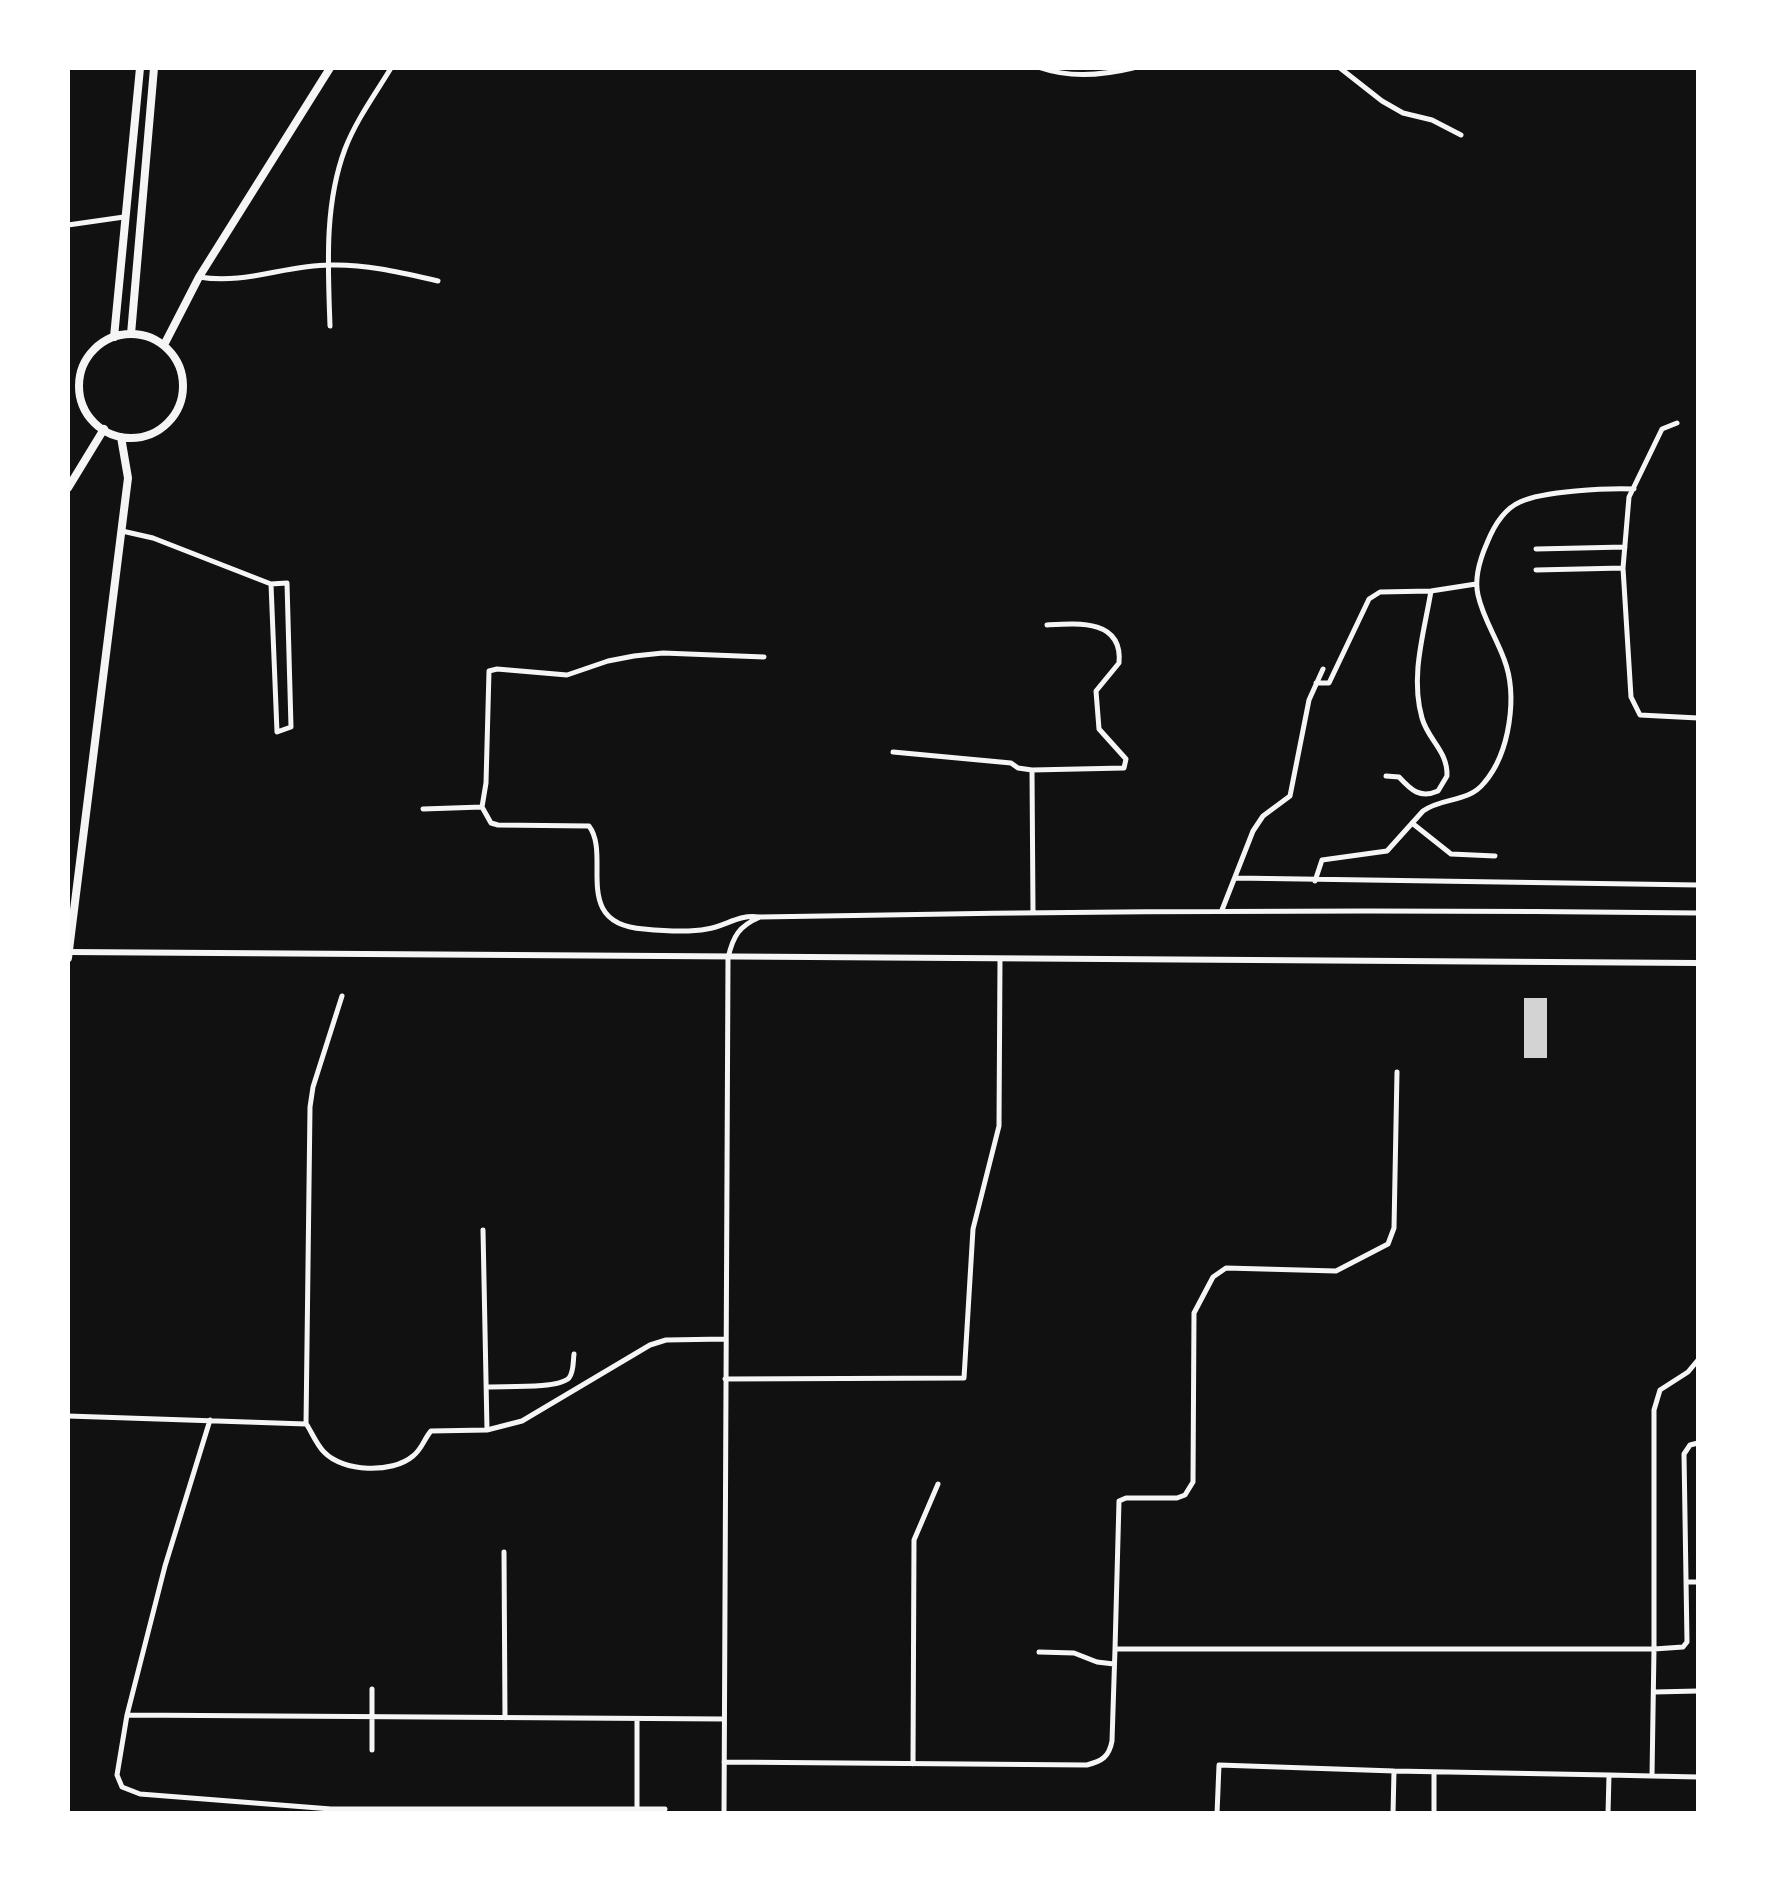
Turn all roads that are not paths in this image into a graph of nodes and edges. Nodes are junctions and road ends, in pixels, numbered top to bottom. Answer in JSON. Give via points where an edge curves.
{"nodes":[{"id":1,"x":140,"y":68,"type":"edge"},
{"id":2,"x":154,"y":68,"type":"edge"},
{"id":3,"x":330,"y":68,"type":"edge"},
{"id":4,"x":391,"y":68,"type":"edge"},
{"id":5,"x":1041,"y":68,"type":"edge"},
{"id":6,"x":1133,"y":68,"type":"edge"},
{"id":7,"x":1340,"y":68,"type":"edge"},
{"id":8,"x":1461,"y":135,"type":"dead end"},
{"id":9,"x":127,"y":216,"type":"junction"},
{"id":10,"x":68,"y":225,"type":"edge"},
{"id":11,"x":328,"y":264,"type":"junction"},
{"id":12,"x":200,"y":277,"type":"junction"},
{"id":13,"x":438,"y":281,"type":"dead end"},
{"id":14,"x":330,"y":326,"type":"dead end"},
{"id":15,"x":131,"y":334,"type":"junction"},
{"id":16,"x":114,"y":337,"type":"junction"},
{"id":17,"x":164,"y":346,"type":"junction"},
{"id":18,"x":1678,"y":422,"type":"dead end"},
{"id":19,"x":104,"y":430,"type":"junction"},
{"id":20,"x":121,"y":437,"type":"junction"},
{"id":21,"x":68,"y":488,"type":"edge"},
{"id":22,"x":1634,"y":488,"type":"junction"},
{"id":23,"x":120,"y":530,"type":"junction"},
{"id":24,"x":1625,"y":547,"type":"junction"},
{"id":25,"x":1536,"y":549,"type":"dead end"},
{"id":26,"x":1624,"y":568,"type":"junction"},
{"id":27,"x":1536,"y":570,"type":"dead end"},
{"id":28,"x":271,"y":584,"type":"junction"},
{"id":29,"x":1476,"y":584,"type":"junction"},
{"id":30,"x":1431,"y":591,"type":"junction"},
{"id":31,"x":1047,"y":626,"type":"dead end"},
{"id":32,"x":764,"y":657,"type":"dead end"},
{"id":33,"x":1323,"y":669,"type":"dead end"},
{"id":34,"x":1315,"y":684,"type":"junction"},
{"id":35,"x":1698,"y":718,"type":"edge"},
{"id":36,"x":893,"y":752,"type":"dead end"},
{"id":37,"x":1032,"y":770,"type":"junction"},
{"id":38,"x":1386,"y":776,"type":"dead end"},
{"id":39,"x":482,"y":807,"type":"junction"},
{"id":40,"x":422,"y":809,"type":"dead end"},
{"id":41,"x":1412,"y":822,"type":"junction"},
{"id":42,"x":1494,"y":856,"type":"dead end"},
{"id":43,"x":1235,"y":878,"type":"junction"},
{"id":44,"x":1315,"y":881,"type":"junction"},
{"id":45,"x":1698,"y":885,"type":"edge"},
{"id":46,"x":1222,"y":910,"type":"junction"},
{"id":47,"x":1033,"y":912,"type":"junction"},
{"id":48,"x":1698,"y":913,"type":"edge"},
{"id":49,"x":760,"y":917,"type":"junction"},
{"id":50,"x":68,"y":954,"type":"edge"},
{"id":51,"x":728,"y":958,"type":"junction"},
{"id":52,"x":1000,"y":959,"type":"junction"},
{"id":53,"x":1698,"y":963,"type":"edge"},
{"id":54,"x":342,"y":996,"type":"dead end"},
{"id":55,"x":1398,"y":1072,"type":"dead end"},
{"id":56,"x":483,"y":1230,"type":"dead end"},
{"id":57,"x":725,"y":1339,"type":"junction"},
{"id":58,"x":574,"y":1354,"type":"dead end"},
{"id":59,"x":1698,"y":1360,"type":"edge"},
{"id":60,"x":725,"y":1379,"type":"junction"},
{"id":61,"x":488,"y":1387,"type":"junction"},
{"id":62,"x":68,"y":1416,"type":"edge"},
{"id":63,"x":210,"y":1420,"type":"junction"},
{"id":64,"x":306,"y":1424,"type":"junction"},
{"id":65,"x":487,"y":1430,"type":"junction"},
{"id":66,"x":1698,"y":1443,"type":"edge"},
{"id":67,"x":938,"y":1484,"type":"dead end"},
{"id":68,"x":504,"y":1552,"type":"dead end"},
{"id":69,"x":1687,"y":1582,"type":"junction"},
{"id":70,"x":1698,"y":1582,"type":"edge"},
{"id":71,"x":1114,"y":1648,"type":"junction"},
{"id":72,"x":1654,"y":1648,"type":"junction"},
{"id":73,"x":1039,"y":1652,"type":"dead end"},
{"id":74,"x":1114,"y":1664,"type":"junction"},
{"id":75,"x":372,"y":1689,"type":"dead end"},
{"id":76,"x":1654,"y":1692,"type":"junction"},
{"id":77,"x":1698,"y":1692,"type":"edge"},
{"id":78,"x":127,"y":1714,"type":"junction"},
{"id":79,"x":372,"y":1718,"type":"junction"},
{"id":80,"x":505,"y":1718,"type":"junction"},
{"id":81,"x":637,"y":1718,"type":"junction"},
{"id":82,"x":724,"y":1719,"type":"junction"},
{"id":83,"x":372,"y":1750,"type":"dead end"},
{"id":84,"x":724,"y":1762,"type":"junction"},
{"id":85,"x":913,"y":1764,"type":"junction"},
{"id":86,"x":1394,"y":1771,"type":"junction"},
{"id":87,"x":1434,"y":1772,"type":"junction"},
{"id":88,"x":1610,"y":1775,"type":"junction"},
{"id":89,"x":1652,"y":1776,"type":"junction"},
{"id":90,"x":1698,"y":1776,"type":"edge"},
{"id":91,"x":232,"y":1800,"type":"junction"},
{"id":92,"x":637,"y":1808,"type":"junction"},
{"id":93,"x":666,"y":1809,"type":"dead end"},
{"id":94,"x":231,"y":1814,"type":"edge"},
{"id":95,"x":724,"y":1814,"type":"edge"},
{"id":96,"x":1217,"y":1814,"type":"edge"},
{"id":97,"x":1393,"y":1814,"type":"edge"},
{"id":98,"x":1434,"y":1814,"type":"edge"},
{"id":99,"x":1608,"y":1814,"type":"edge"}],
"edges":[{"from":1,"to":9,"type":"main road"},
{"from":2,"to":15,"type":"main road"},
{"from":3,"to":12,"type":"main road"},
{"from":4,"to":11,"type":"street","via":[[342,159]]},
{"from":5,"to":6,"type":"street","via":[[1090,74]]},
{"from":7,"to":8,"type":"street","via":[[1393,107]]},
{"from":9,"to":10,"type":"street"},
{"from":9,"to":16,"type":"main road"},
{"from":11,"to":12,"type":"street","via":[[226,282]]},
{"from":11,"to":13,"type":"street"},
{"from":11,"to":14,"type":"street"},
{"from":12,"to":17,"type":"main road"},
{"from":15,"to":16,"type":"main road"},
{"from":15,"to":17,"type":"main road"},
{"from":16,"to":19,"type":"main road","via":[[90,355],[79,384],[88,414]]},
{"from":17,"to":20,"type":"main road","via":[[182,374],[178,408],[155,432]]},
{"from":18,"to":22,"type":"street","via":[[1662,429]]},
{"from":19,"to":20,"type":"main road"},
{"from":19,"to":21,"type":"main road"},
{"from":20,"to":23,"type":"main road","via":[[128,478]]},
{"from":22,"to":24,"type":"street"},
{"from":22,"to":29,"type":"street","via":[[1519,502],[1494,527]]},
{"from":23,"to":28,"type":"street"},
{"from":23,"to":50,"type":"main road"},
{"from":24,"to":25,"type":"street"},
{"from":24,"to":26,"type":"street"},
{"from":26,"to":27,"type":"street"},
{"from":26,"to":35,"type":"street","via":[[1636,710]]},
{"from":28,"to":28,"type":"street","via":[[287,583],[288,601],[291,728],[276,732]]},
{"from":29,"to":30,"type":"street"},
{"from":29,"to":41,"type":"street","via":[[1508,670],[1505,739],[1478,790],[1430,806]]},
{"from":30,"to":34,"type":"street","via":[[1380,592],[1370,599],[1334,679]]},
{"from":30,"to":38,"type":"street","via":[[1417,668],[1422,721],[1442,752],[1447,776],[1438,791],[1422,794]]},
{"from":31,"to":37,"type":"street","via":[[1090,624],[1118,645],[1119,663],[1096,692],[1098,724],[1127,764]]},
{"from":32,"to":39,"type":"street","via":[[663,654],[608,661],[567,676],[489,671]]},
{"from":33,"to":34,"type":"street"},
{"from":34,"to":43,"type":"street","via":[[1290,796],[1262,816]]},
{"from":36,"to":37,"type":"street"},
{"from":37,"to":47,"type":"street"},
{"from":39,"to":40,"type":"street"},
{"from":39,"to":49,"type":"street","via":[[490,824],[589,826],[600,902],[633,928],[707,929],[740,916]]},
{"from":41,"to":42,"type":"street","via":[[1450,854]]},
{"from":41,"to":44,"type":"street","via":[[1382,852],[1322,860]]},
{"from":43,"to":44,"type":"street"},
{"from":43,"to":46,"type":"street"},
{"from":44,"to":45,"type":"street"},
{"from":46,"to":47,"type":"street"},
{"from":46,"to":48,"type":"street"},
{"from":47,"to":49,"type":"street"},
{"from":49,"to":51,"type":"street","via":[[740,927]]},
{"from":50,"to":51,"type":"main road"},
{"from":51,"to":52,"type":"main road"},
{"from":51,"to":57,"type":"street"},
{"from":52,"to":53,"type":"main road"},
{"from":52,"to":60,"type":"street","via":[[1000,1126],[973,1229],[964,1378]]},
{"from":54,"to":64,"type":"street","via":[[310,1108]]},
{"from":55,"to":71,"type":"street","via":[[1394,1228],[1388,1244],[1336,1271],[1226,1268],[1198,1301],[1192,1329],[1193,1482],[1177,1498],[1119,1502]]},
{"from":56,"to":61,"type":"street"},
{"from":57,"to":60,"type":"street"},
{"from":57,"to":65,"type":"street","via":[[650,1345],[522,1421]]},
{"from":58,"to":61,"type":"street","via":[[567,1380]]},
{"from":59,"to":72,"type":"street","via":[[1660,1390],[1654,1410]]},
{"from":60,"to":82,"type":"street"},
{"from":61,"to":65,"type":"street"},
{"from":62,"to":63,"type":"street"},
{"from":63,"to":64,"type":"street"},
{"from":63,"to":78,"type":"street"},
{"from":64,"to":65,"type":"street","via":[[324,1452],[355,1467],[409,1460],[437,1428]]},
{"from":66,"to":69,"type":"street","via":[[1684,1454]]},
{"from":67,"to":85,"type":"street","via":[[914,1540]]},
{"from":68,"to":80,"type":"street"},
{"from":69,"to":70,"type":"street"},
{"from":69,"to":72,"type":"street","via":[[1687,1642]]},
{"from":71,"to":72,"type":"street"},
{"from":71,"to":74,"type":"street"},
{"from":72,"to":76,"type":"street"},
{"from":73,"to":74,"type":"street"},
{"from":74,"to":85,"type":"street","via":[[1112,1741],[1099,1762]]},
{"from":75,"to":79,"type":"street"},
{"from":76,"to":77,"type":"street"},
{"from":76,"to":89,"type":"street"},
{"from":78,"to":79,"type":"street"},
{"from":78,"to":91,"type":"street","via":[[117,1775],[122,1787]]},
{"from":79,"to":80,"type":"street"},
{"from":79,"to":83,"type":"street"},
{"from":80,"to":81,"type":"street"},
{"from":81,"to":82,"type":"street"},
{"from":81,"to":92,"type":"street"},
{"from":82,"to":84,"type":"street"},
{"from":84,"to":85,"type":"street"},
{"from":84,"to":95,"type":"street"},
{"from":86,"to":87,"type":"street"},
{"from":86,"to":96,"type":"street","via":[[1219,1765]]},
{"from":86,"to":97,"type":"street"},
{"from":87,"to":88,"type":"street"},
{"from":87,"to":98,"type":"street"},
{"from":88,"to":89,"type":"street"},
{"from":88,"to":99,"type":"street"},
{"from":89,"to":90,"type":"street"},
{"from":91,"to":92,"type":"street","via":[[331,1808]]},
{"from":91,"to":94,"type":"street"},
{"from":92,"to":93,"type":"street"}]}
